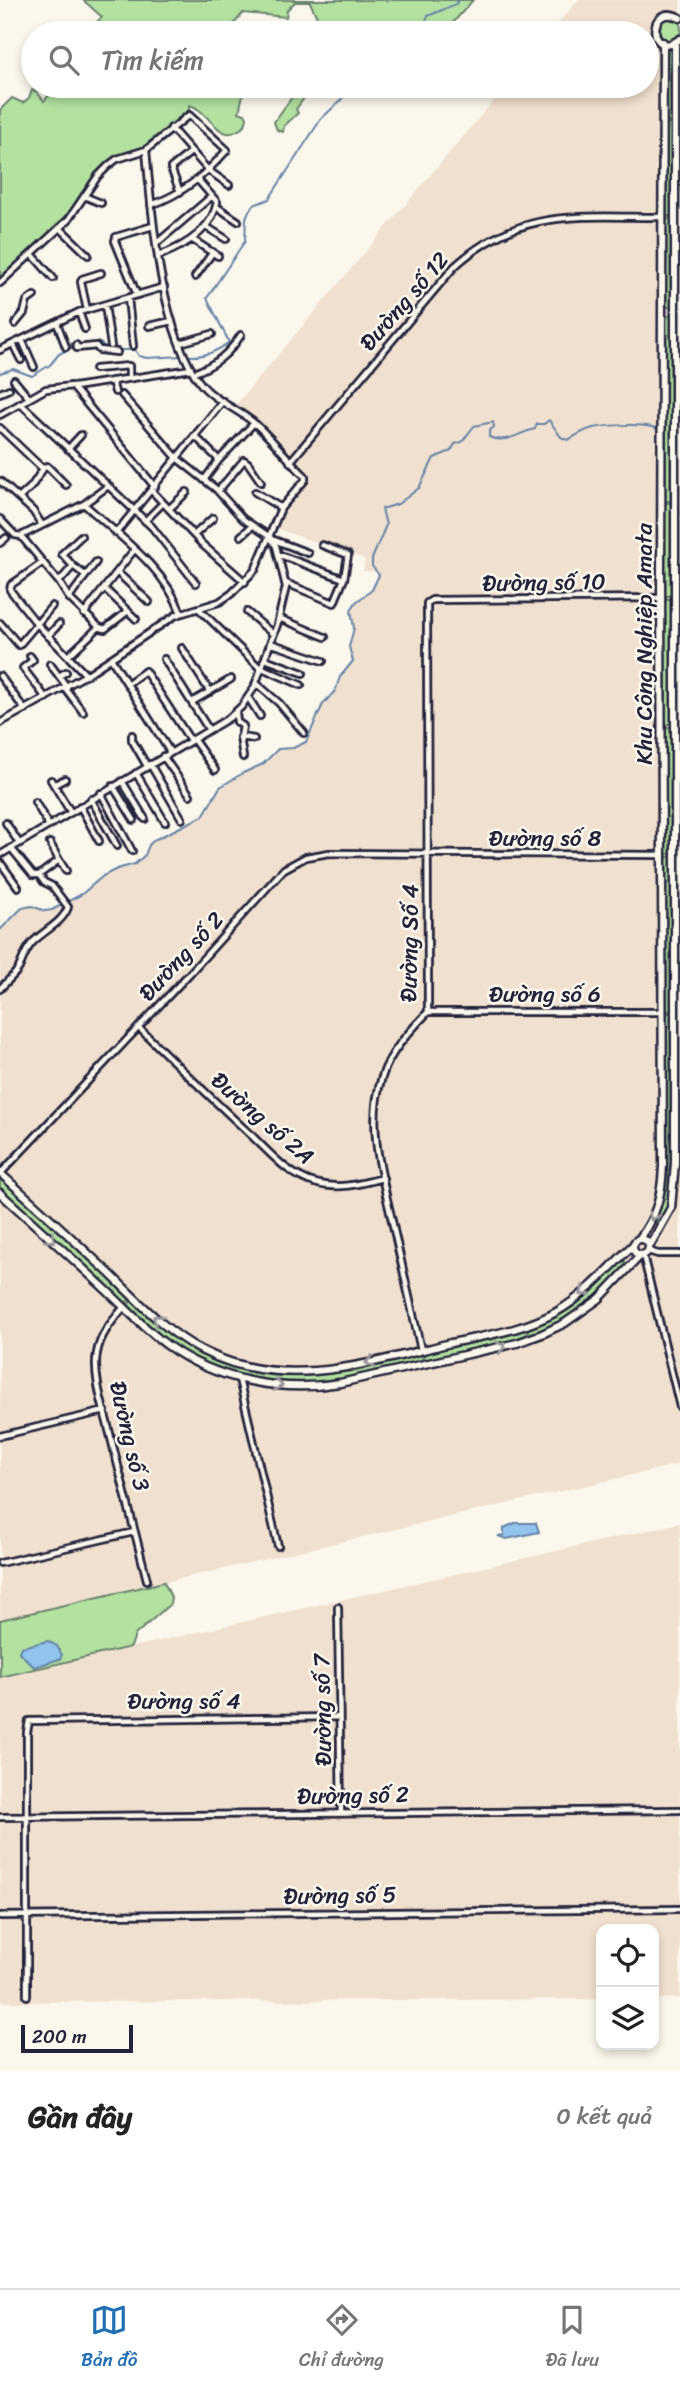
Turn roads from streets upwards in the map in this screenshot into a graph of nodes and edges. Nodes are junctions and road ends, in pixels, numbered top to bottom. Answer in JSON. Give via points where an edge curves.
{"nodes":[{"id":1,"x":680,"y":18,"type":"edge"},
{"id":2,"x":657,"y":21,"type":"edge"},
{"id":3,"x":659,"y":39,"type":"edge"},
{"id":4,"x":678,"y":41,"type":"edge"},
{"id":5,"x":663,"y":43,"type":"junction"},
{"id":6,"x":662,"y":123,"type":"junction"},
{"id":7,"x":678,"y":123,"type":"edge"},
{"id":8,"x":171,"y":128,"type":"junction"},
{"id":9,"x":146,"y":150,"type":"junction"},
{"id":10,"x":191,"y":152,"type":"junction"},
{"id":11,"x":208,"y":170,"type":"junction"},
{"id":12,"x":198,"y":180,"type":"junction"},
{"id":13,"x":229,"y":185,"type":"dead end"},
{"id":14,"x":180,"y":192,"type":"junction"},
{"id":15,"x":212,"y":195,"type":"junction"},
{"id":16,"x":84,"y":196,"type":"junction"},
{"id":17,"x":101,"y":203,"type":"dead end"},
{"id":18,"x":152,"y":205,"type":"junction"},
{"id":19,"x":217,"y":207,"type":"junction"},
{"id":20,"x":662,"y":217,"type":"junction"},
{"id":21,"x":675,"y":218,"type":"junction"},
{"id":22,"x":238,"y":222,"type":"dead end"},
{"id":23,"x":153,"y":226,"type":"junction"},
{"id":24,"x":205,"y":226,"type":"junction"},
{"id":25,"x":60,"y":228,"type":"junction"},
{"id":26,"x":226,"y":239,"type":"dead end"},
{"id":27,"x":192,"y":240,"type":"junction"},
{"id":28,"x":156,"y":243,"type":"junction"},
{"id":29,"x":32,"y":254,"type":"junction"},
{"id":30,"x":88,"y":255,"type":"dead end"},
{"id":31,"x":158,"y":256,"type":"junction"},
{"id":32,"x":102,"y":273,"type":"dead end"},
{"id":33,"x":195,"y":277,"type":"dead end"},
{"id":34,"x":53,"y":278,"type":"dead end"},
{"id":35,"x":0,"y":283,"type":"edge"},
{"id":36,"x":164,"y":287,"type":"junction"},
{"id":37,"x":34,"y":296,"type":"dead end"},
{"id":38,"x":136,"y":296,"type":"junction"},
{"id":39,"x":128,"y":298,"type":"junction"},
{"id":40,"x":105,"y":305,"type":"junction"},
{"id":41,"x":88,"y":310,"type":"junction"},
{"id":42,"x":79,"y":312,"type":"junction"},
{"id":43,"x":663,"y":312,"type":"junction"},
{"id":44,"x":678,"y":312,"type":"edge"},
{"id":45,"x":172,"y":321,"type":"junction"},
{"id":46,"x":57,"y":323,"type":"junction"},
{"id":47,"x":15,"y":324,"type":"dead end"},
{"id":48,"x":149,"y":326,"type":"dead end"},
{"id":49,"x":85,"y":329,"type":"dead end"},
{"id":50,"x":212,"y":334,"type":"dead end"},
{"id":51,"x":241,"y":335,"type":"dead end"},
{"id":52,"x":22,"y":340,"type":"junction"},
{"id":53,"x":180,"y":343,"type":"junction"},
{"id":54,"x":13,"y":344,"type":"junction"},
{"id":55,"x":76,"y":346,"type":"dead end"},
{"id":56,"x":111,"y":346,"type":"dead end"},
{"id":57,"x":133,"y":346,"type":"dead end"},
{"id":58,"x":66,"y":347,"type":"dead end"},
{"id":59,"x":0,"y":350,"type":"edge"},
{"id":60,"x":117,"y":352,"type":"dead end"},
{"id":61,"x":20,"y":360,"type":"dead end"},
{"id":62,"x":34,"y":367,"type":"dead end"},
{"id":63,"x":95,"y":369,"type":"dead end"},
{"id":64,"x":192,"y":371,"type":"junction"},
{"id":65,"x":129,"y":378,"type":"junction"},
{"id":66,"x":14,"y":380,"type":"dead end"},
{"id":67,"x":112,"y":381,"type":"junction"},
{"id":68,"x":73,"y":387,"type":"junction"},
{"id":69,"x":9,"y":389,"type":"dead end"},
{"id":70,"x":115,"y":392,"type":"dead end"},
{"id":71,"x":0,"y":393,"type":"edge"},
{"id":72,"x":122,"y":395,"type":"dead end"},
{"id":73,"x":29,"y":398,"type":"junction"},
{"id":74,"x":223,"y":401,"type":"junction"},
{"id":75,"x":20,"y":403,"type":"junction"},
{"id":76,"x":0,"y":415,"type":"edge"},
{"id":77,"x":254,"y":424,"type":"junction"},
{"id":78,"x":0,"y":428,"type":"edge"},
{"id":79,"x":81,"y":435,"type":"dead end"},
{"id":80,"x":195,"y":436,"type":"junction"},
{"id":81,"x":68,"y":449,"type":"junction"},
{"id":82,"x":178,"y":458,"type":"junction"},
{"id":83,"x":219,"y":460,"type":"junction"},
{"id":84,"x":290,"y":462,"type":"junction"},
{"id":85,"x":43,"y":468,"type":"junction"},
{"id":86,"x":204,"y":480,"type":"junction"},
{"id":87,"x":0,"y":481,"type":"edge"},
{"id":88,"x":261,"y":482,"type":"dead end"},
{"id":89,"x":66,"y":485,"type":"dead end"},
{"id":90,"x":108,"y":486,"type":"junction"},
{"id":91,"x":153,"y":489,"type":"junction"},
{"id":92,"x":218,"y":491,"type":"junction"},
{"id":93,"x":187,"y":492,"type":"dead end"},
{"id":94,"x":255,"y":492,"type":"dead end"},
{"id":95,"x":19,"y":498,"type":"junction"},
{"id":96,"x":661,"y":502,"type":"junction"},
{"id":97,"x":674,"y":502,"type":"junction"},
{"id":98,"x":163,"y":503,"type":"junction"},
{"id":99,"x":84,"y":504,"type":"junction"},
{"id":100,"x":281,"y":508,"type":"junction"},
{"id":101,"x":169,"y":509,"type":"junction"},
{"id":102,"x":134,"y":510,"type":"junction"},
{"id":103,"x":213,"y":518,"type":"dead end"},
{"id":104,"x":0,"y":519,"type":"edge"},
{"id":105,"x":145,"y":521,"type":"junction"},
{"id":106,"x":42,"y":525,"type":"junction"},
{"id":107,"x":252,"y":526,"type":"junction"},
{"id":108,"x":116,"y":533,"type":"junction"},
{"id":109,"x":21,"y":536,"type":"junction"},
{"id":110,"x":81,"y":536,"type":"dead end"},
{"id":111,"x":194,"y":536,"type":"junction"},
{"id":112,"x":241,"y":536,"type":"dead end"},
{"id":113,"x":6,"y":538,"type":"dead end"},
{"id":114,"x":272,"y":538,"type":"junction"},
{"id":115,"x":0,"y":543,"type":"edge"},
{"id":116,"x":321,"y":545,"type":"dead end"},
{"id":117,"x":134,"y":550,"type":"junction"},
{"id":118,"x":308,"y":553,"type":"dead end"},
{"id":119,"x":279,"y":554,"type":"junction"},
{"id":120,"x":96,"y":562,"type":"dead end"},
{"id":121,"x":42,"y":563,"type":"junction"},
{"id":122,"x":73,"y":566,"type":"junction"},
{"id":123,"x":118,"y":573,"type":"junction"},
{"id":124,"x":85,"y":575,"type":"junction"},
{"id":125,"x":344,"y":579,"type":"junction"},
{"id":126,"x":60,"y":582,"type":"junction"},
{"id":127,"x":245,"y":582,"type":"junction"},
{"id":128,"x":196,"y":583,"type":"dead end"},
{"id":129,"x":286,"y":583,"type":"junction"},
{"id":130,"x":105,"y":589,"type":"junction"},
{"id":131,"x":674,"y":597,"type":"junction"},
{"id":132,"x":69,"y":598,"type":"junction"},
{"id":133,"x":662,"y":598,"type":"junction"},
{"id":134,"x":149,"y":602,"type":"dead end"},
{"id":135,"x":428,"y":602,"type":"joint"},
{"id":136,"x":52,"y":606,"type":"dead end"},
{"id":137,"x":198,"y":608,"type":"junction"},
{"id":138,"x":128,"y":611,"type":"junction"},
{"id":139,"x":247,"y":611,"type":"dead end"},
{"id":140,"x":181,"y":612,"type":"junction"},
{"id":141,"x":84,"y":614,"type":"junction"},
{"id":142,"x":279,"y":618,"type":"junction"},
{"id":143,"x":136,"y":619,"type":"dead end"},
{"id":144,"x":0,"y":623,"type":"edge"},
{"id":145,"x":37,"y":624,"type":"junction"},
{"id":146,"x":59,"y":624,"type":"dead end"},
{"id":147,"x":99,"y":627,"type":"junction"},
{"id":148,"x":273,"y":634,"type":"junction"},
{"id":149,"x":48,"y":636,"type":"junction"},
{"id":150,"x":326,"y":637,"type":"dead end"},
{"id":151,"x":270,"y":643,"type":"junction"},
{"id":152,"x":182,"y":648,"type":"dead end"},
{"id":153,"x":30,"y":656,"type":"dead end"},
{"id":154,"x":68,"y":656,"type":"junction"},
{"id":155,"x":164,"y":659,"type":"dead end"},
{"id":156,"x":265,"y":659,"type":"junction"},
{"id":157,"x":112,"y":660,"type":"junction"},
{"id":158,"x":323,"y":661,"type":"dead end"},
{"id":159,"x":50,"y":664,"type":"dead end"},
{"id":160,"x":262,"y":669,"type":"junction"},
{"id":161,"x":66,"y":672,"type":"dead end"},
{"id":162,"x":303,"y":673,"type":"dead end"},
{"id":163,"x":86,"y":675,"type":"junction"},
{"id":164,"x":0,"y":676,"type":"edge"},
{"id":165,"x":59,"y":676,"type":"junction"},
{"id":166,"x":231,"y":679,"type":"dead end"},
{"id":167,"x":256,"y":683,"type":"junction"},
{"id":168,"x":127,"y":684,"type":"junction"},
{"id":169,"x":301,"y":685,"type":"dead end"},
{"id":170,"x":66,"y":687,"type":"junction"},
{"id":171,"x":210,"y":692,"type":"junction"},
{"id":172,"x":248,"y":697,"type":"junction"},
{"id":173,"x":46,"y":698,"type":"junction"},
{"id":174,"x":192,"y":702,"type":"junction"},
{"id":175,"x":25,"y":710,"type":"junction"},
{"id":176,"x":82,"y":712,"type":"dead end"},
{"id":177,"x":236,"y":713,"type":"junction"},
{"id":178,"x":260,"y":716,"type":"dead end"},
{"id":179,"x":0,"y":723,"type":"edge"},
{"id":180,"x":675,"y":725,"type":"junction"},
{"id":181,"x":662,"y":726,"type":"junction"},
{"id":182,"x":209,"y":730,"type":"junction"},
{"id":183,"x":304,"y":733,"type":"dead end"},
{"id":184,"x":132,"y":735,"type":"dead end"},
{"id":185,"x":240,"y":737,"type":"junction"},
{"id":186,"x":254,"y":739,"type":"dead end"},
{"id":187,"x":192,"y":740,"type":"junction"},
{"id":188,"x":170,"y":752,"type":"junction"},
{"id":189,"x":163,"y":756,"type":"junction"},
{"id":190,"x":243,"y":757,"type":"dead end"},
{"id":191,"x":149,"y":765,"type":"junction"},
{"id":192,"x":215,"y":769,"type":"dead end"},
{"id":193,"x":136,"y":773,"type":"junction"},
{"id":194,"x":65,"y":779,"type":"dead end"},
{"id":195,"x":121,"y":781,"type":"junction"},
{"id":196,"x":113,"y":786,"type":"junction"},
{"id":197,"x":101,"y":793,"type":"junction"},
{"id":198,"x":190,"y":795,"type":"dead end"},
{"id":199,"x":91,"y":799,"type":"junction"},
{"id":200,"x":35,"y":802,"type":"dead end"},
{"id":201,"x":80,"y":806,"type":"junction"},
{"id":202,"x":70,"y":811,"type":"junction"},
{"id":203,"x":145,"y":819,"type":"dead end"},
{"id":204,"x":181,"y":819,"type":"dead end"},
{"id":205,"x":134,"y":820,"type":"dead end"},
{"id":206,"x":166,"y":822,"type":"dead end"},
{"id":207,"x":6,"y":823,"type":"dead end"},
{"id":208,"x":48,"y":824,"type":"junction"},
{"id":209,"x":99,"y":841,"type":"dead end"},
{"id":210,"x":19,"y":843,"type":"junction"},
{"id":211,"x":50,"y":843,"type":"dead end"},
{"id":212,"x":117,"y":846,"type":"dead end"},
{"id":213,"x":11,"y":848,"type":"junction"},
{"id":214,"x":132,"y":852,"type":"dead end"},
{"id":215,"x":0,"y":855,"type":"edge"},
{"id":216,"x":428,"y":855,"type":"junction"},
{"id":217,"x":662,"y":855,"type":"junction"},
{"id":218,"x":678,"y":856,"type":"edge"},
{"id":219,"x":60,"y":860,"type":"junction"},
{"id":220,"x":0,"y":862,"type":"edge"},
{"id":221,"x":66,"y":871,"type":"dead end"},
{"id":222,"x":38,"y":875,"type":"junction"},
{"id":223,"x":18,"y":887,"type":"dead end"},
{"id":224,"x":0,"y":989,"type":"edge"},
{"id":225,"x":428,"y":1012,"type":"junction"},
{"id":226,"x":662,"y":1012,"type":"junction"},
{"id":227,"x":674,"y":1012,"type":"junction"},
{"id":228,"x":139,"y":1028,"type":"junction"},
{"id":229,"x":0,"y":1173,"type":"edge"},
{"id":230,"x":383,"y":1178,"type":"junction"},
{"id":231,"x":0,"y":1193,"type":"edge"},
{"id":232,"x":636,"y":1242,"type":"junction"},
{"id":233,"x":645,"y":1252,"type":"junction"},
{"id":234,"x":680,"y":1254,"type":"edge"},
{"id":235,"x":133,"y":1297,"type":"junction"},
{"id":236,"x":124,"y":1307,"type":"junction"},
{"id":237,"x":525,"y":1326,"type":"junction"},
{"id":238,"x":530,"y":1339,"type":"junction"},
{"id":239,"x":421,"y":1350,"type":"junction"},
{"id":240,"x":425,"y":1364,"type":"junction"},
{"id":241,"x":239,"y":1378,"type":"junction"},
{"id":242,"x":680,"y":1407,"type":"edge"},
{"id":243,"x":105,"y":1411,"type":"junction"},
{"id":244,"x":0,"y":1436,"type":"edge"},
{"id":245,"x":134,"y":1532,"type":"junction"},
{"id":246,"x":278,"y":1546,"type":"dead end"},
{"id":247,"x":0,"y":1563,"type":"edge"},
{"id":248,"x":147,"y":1580,"type":"dead end"},
{"id":249,"x":338,"y":1607,"type":"dead end"},
{"id":250,"x":340,"y":1717,"type":"junction"},
{"id":251,"x":680,"y":1810,"type":"edge"},
{"id":252,"x":341,"y":1813,"type":"junction"},
{"id":253,"x":0,"y":1816,"type":"edge"},
{"id":254,"x":27,"y":1816,"type":"junction"},
{"id":255,"x":680,"y":1909,"type":"edge"},
{"id":256,"x":0,"y":1916,"type":"edge"},
{"id":257,"x":27,"y":1916,"type":"junction"},
{"id":258,"x":27,"y":1996,"type":"dead end"}],
"edges":[{"from":1,"to":2,"type":"street","name":"Khu Công Nghiệp Amata","via":[[667,14]]},
{"from":3,"to":5,"type":"street","name":"Khu Công Nghiệp Amata"},
{"from":4,"to":5,"type":"street"},
{"from":4,"to":7,"type":"street","name":"Khu Công Nghiệp Amata"},
{"from":5,"to":6,"type":"street","name":"Khu Công Nghiệp Amata"},
{"from":6,"to":7,"type":"street"},
{"from":6,"to":20,"type":"street","name":"Khu Công Nghiệp Amata"},
{"from":7,"to":21,"type":"street","name":"Khu Công Nghiệp Amata"},
{"from":8,"to":9,"type":"street"},
{"from":8,"to":10,"type":"street"},
{"from":8,"to":11,"type":"street","via":[[189,115],[227,150]]},
{"from":9,"to":16,"type":"street","via":[[117,159]]},
{"from":9,"to":18,"type":"street"},
{"from":10,"to":11,"type":"street"},
{"from":10,"to":14,"type":"street","via":[[171,168]]},
{"from":11,"to":12,"type":"street"},
{"from":11,"to":13,"type":"street"},
{"from":12,"to":14,"type":"street"},
{"from":12,"to":15,"type":"street"},
{"from":14,"to":18,"type":"street"},
{"from":15,"to":19,"type":"street"},
{"from":15,"to":28,"type":"street"},
{"from":16,"to":17,"type":"street"},
{"from":16,"to":25,"type":"street"},
{"from":18,"to":23,"type":"street"},
{"from":19,"to":22,"type":"street"},
{"from":19,"to":24,"type":"street"},
{"from":20,"to":21,"type":"street"},
{"from":20,"to":43,"type":"street","name":"Khu Công Nghiệp Amata"},
{"from":20,"to":84,"type":"street","name":"Đường số 12","via":[[545,219],[518,226],[485,243],[454,267]]},
{"from":21,"to":44,"type":"street","name":"Khu Công Nghiệp Amata"},
{"from":23,"to":28,"type":"street"},
{"from":23,"to":38,"type":"street","via":[[115,241]]},
{"from":24,"to":26,"type":"street"},
{"from":24,"to":27,"type":"street"},
{"from":25,"to":29,"type":"street"},
{"from":25,"to":30,"type":"street"},
{"from":27,"to":31,"type":"street"},
{"from":27,"to":33,"type":"street","via":[[216,254]]},
{"from":28,"to":31,"type":"street"},
{"from":29,"to":34,"type":"street"},
{"from":29,"to":35,"type":"street"},
{"from":31,"to":36,"type":"street"},
{"from":32,"to":41,"type":"street","via":[[82,279]]},
{"from":36,"to":38,"type":"street"},
{"from":36,"to":45,"type":"street"},
{"from":37,"to":47,"type":"street"},
{"from":38,"to":39,"type":"street"},
{"from":39,"to":40,"type":"street"},
{"from":39,"to":57,"type":"street"},
{"from":40,"to":41,"type":"street"},
{"from":40,"to":56,"type":"street"},
{"from":41,"to":42,"type":"street"},
{"from":42,"to":46,"type":"street"},
{"from":42,"to":49,"type":"street"},
{"from":43,"to":44,"type":"street"},
{"from":43,"to":96,"type":"street","name":"Khu Công Nghiệp Amata"},
{"from":44,"to":97,"type":"street","name":"Khu Công Nghiệp Amata"},
{"from":45,"to":48,"type":"street"},
{"from":45,"to":53,"type":"street"},
{"from":46,"to":52,"type":"street"},
{"from":46,"to":58,"type":"street"},
{"from":50,"to":53,"type":"street"},
{"from":51,"to":64,"type":"street","via":[[219,361]]},
{"from":52,"to":54,"type":"street"},
{"from":52,"to":62,"type":"street"},
{"from":53,"to":64,"type":"street"},
{"from":54,"to":59,"type":"street"},
{"from":54,"to":61,"type":"street"},
{"from":55,"to":60,"type":"street"},
{"from":63,"to":65,"type":"street","via":[[129,366]]},
{"from":64,"to":65,"type":"street"},
{"from":64,"to":74,"type":"street"},
{"from":65,"to":67,"type":"street"},
{"from":66,"to":73,"type":"street"},
{"from":67,"to":68,"type":"street"},
{"from":67,"to":70,"type":"street"},
{"from":68,"to":73,"type":"street","via":[[46,389]]},
{"from":68,"to":91,"type":"street"},
{"from":69,"to":71,"type":"street"},
{"from":72,"to":82,"type":"street"},
{"from":73,"to":75,"type":"street"},
{"from":74,"to":77,"type":"street"},
{"from":74,"to":80,"type":"street"},
{"from":75,"to":76,"type":"street"},
{"from":75,"to":81,"type":"street"},
{"from":77,"to":83,"type":"street"},
{"from":77,"to":84,"type":"street"},
{"from":78,"to":85,"type":"street"},
{"from":79,"to":81,"type":"street"},
{"from":80,"to":82,"type":"street"},
{"from":80,"to":83,"type":"street"},
{"from":81,"to":90,"type":"street"},
{"from":82,"to":86,"type":"street"},
{"from":82,"to":91,"type":"street"},
{"from":83,"to":86,"type":"street"},
{"from":84,"to":100,"type":"street","via":[[305,480]]},
{"from":85,"to":89,"type":"street","via":[[47,466]]},
{"from":85,"to":95,"type":"street"},
{"from":86,"to":92,"type":"street"},
{"from":87,"to":95,"type":"street"},
{"from":88,"to":92,"type":"street","via":[[244,460]]},
{"from":90,"to":99,"type":"street"},
{"from":90,"to":102,"type":"street"},
{"from":91,"to":98,"type":"street"},
{"from":91,"to":102,"type":"street"},
{"from":92,"to":107,"type":"street"},
{"from":93,"to":101,"type":"street"},
{"from":94,"to":100,"type":"street"},
{"from":95,"to":106,"type":"street"},
{"from":96,"to":97,"type":"street"},
{"from":96,"to":133,"type":"street","name":"Khu Công Nghiệp Amata"},
{"from":97,"to":131,"type":"street","name":"Khu Công Nghiệp Amata"},
{"from":98,"to":101,"type":"street"},
{"from":98,"to":105,"type":"street"},
{"from":99,"to":106,"type":"street"},
{"from":99,"to":108,"type":"street"},
{"from":100,"to":114,"type":"street"},
{"from":101,"to":111,"type":"street"},
{"from":102,"to":105,"type":"street"},
{"from":102,"to":108,"type":"street"},
{"from":103,"to":111,"type":"street"},
{"from":104,"to":109,"type":"street"},
{"from":105,"to":128,"type":"street"},
{"from":106,"to":109,"type":"street"},
{"from":107,"to":112,"type":"street"},
{"from":107,"to":114,"type":"street"},
{"from":108,"to":117,"type":"street"},
{"from":109,"to":121,"type":"street"},
{"from":110,"to":122,"type":"street","via":[[62,554]]},
{"from":111,"to":127,"type":"street"},
{"from":113,"to":115,"type":"street"},
{"from":114,"to":118,"type":"street"},
{"from":114,"to":119,"type":"street"},
{"from":114,"to":127,"type":"street"},
{"from":116,"to":125,"type":"street","via":[[348,555]]},
{"from":117,"to":123,"type":"street"},
{"from":117,"to":140,"type":"street","via":[[171,590]]},
{"from":119,"to":125,"type":"street"},
{"from":119,"to":129,"type":"street"},
{"from":120,"to":124,"type":"street"},
{"from":121,"to":126,"type":"street"},
{"from":121,"to":145,"type":"street","via":[[10,587]]},
{"from":122,"to":124,"type":"street"},
{"from":122,"to":126,"type":"street"},
{"from":123,"to":130,"type":"street"},
{"from":123,"to":134,"type":"street"},
{"from":124,"to":132,"type":"street"},
{"from":125,"to":129,"type":"street","via":[[334,603]]},
{"from":126,"to":132,"type":"street"},
{"from":127,"to":137,"type":"street","via":[[219,602]]},
{"from":129,"to":142,"type":"street"},
{"from":130,"to":138,"type":"street"},
{"from":130,"to":141,"type":"street"},
{"from":131,"to":133,"type":"street"},
{"from":131,"to":180,"type":"street","name":"Khu Công Nghiệp Amata"},
{"from":132,"to":141,"type":"street"},
{"from":133,"to":135,"type":"street","name":"Đường số 10"},
{"from":133,"to":181,"type":"street","name":"Khu Công Nghiệp Amata"},
{"from":135,"to":216,"type":"street","name":"Đường Số 4"},
{"from":136,"to":145,"type":"street"},
{"from":137,"to":140,"type":"street"},
{"from":137,"to":160,"type":"street"},
{"from":138,"to":143,"type":"street"},
{"from":138,"to":147,"type":"street","via":[[104,629]]},
{"from":139,"to":148,"type":"street"},
{"from":140,"to":157,"type":"street"},
{"from":141,"to":147,"type":"street"},
{"from":142,"to":148,"type":"street"},
{"from":142,"to":150,"type":"street"},
{"from":144,"to":145,"type":"street","via":[[19,645]]},
{"from":145,"to":149,"type":"street"},
{"from":146,"to":149,"type":"street"},
{"from":147,"to":154,"type":"street"},
{"from":148,"to":151,"type":"street"},
{"from":149,"to":154,"type":"street"},
{"from":151,"to":156,"type":"street"},
{"from":151,"to":158,"type":"street"},
{"from":152,"to":171,"type":"street"},
{"from":153,"to":173,"type":"street","via":[[33,660],[23,668]]},
{"from":154,"to":163,"type":"street"},
{"from":155,"to":174,"type":"street"},
{"from":156,"to":160,"type":"street"},
{"from":156,"to":162,"type":"street"},
{"from":157,"to":163,"type":"street"},
{"from":157,"to":168,"type":"street"},
{"from":159,"to":165,"type":"street"},
{"from":160,"to":167,"type":"street"},
{"from":160,"to":169,"type":"street"},
{"from":161,"to":165,"type":"street"},
{"from":163,"to":170,"type":"street"},
{"from":164,"to":175,"type":"street"},
{"from":165,"to":170,"type":"street"},
{"from":166,"to":171,"type":"street"},
{"from":167,"to":172,"type":"street"},
{"from":167,"to":183,"type":"street"},
{"from":168,"to":187,"type":"street","via":[[145,671]]},
{"from":168,"to":188,"type":"street"},
{"from":170,"to":173,"type":"street"},
{"from":170,"to":176,"type":"street"},
{"from":171,"to":174,"type":"street"},
{"from":172,"to":177,"type":"street"},
{"from":172,"to":178,"type":"street"},
{"from":173,"to":175,"type":"street"},
{"from":174,"to":182,"type":"street"},
{"from":175,"to":179,"type":"street"},
{"from":177,"to":182,"type":"street"},
{"from":177,"to":185,"type":"street","via":[[243,726]]},
{"from":180,"to":181,"type":"street"},
{"from":180,"to":218,"type":"street","name":"Khu Công Nghiệp Amata"},
{"from":181,"to":217,"type":"street","name":"Khu Công Nghiệp Amata"},
{"from":182,"to":187,"type":"street"},
{"from":184,"to":191,"type":"street"},
{"from":185,"to":186,"type":"street"},
{"from":185,"to":190,"type":"street"},
{"from":187,"to":188,"type":"street"},
{"from":187,"to":192,"type":"street"},
{"from":188,"to":189,"type":"street"},
{"from":189,"to":191,"type":"street"},
{"from":189,"to":198,"type":"street"},
{"from":191,"to":193,"type":"street"},
{"from":191,"to":204,"type":"street"},
{"from":193,"to":195,"type":"street"},
{"from":193,"to":206,"type":"street"},
{"from":194,"to":202,"type":"street","via":[[52,782]]},
{"from":195,"to":196,"type":"street"},
{"from":195,"to":203,"type":"street"},
{"from":196,"to":197,"type":"street"},
{"from":196,"to":205,"type":"street"},
{"from":197,"to":199,"type":"street"},
{"from":197,"to":214,"type":"street"},
{"from":199,"to":201,"type":"street"},
{"from":199,"to":212,"type":"street"},
{"from":200,"to":208,"type":"street"},
{"from":201,"to":202,"type":"street"},
{"from":201,"to":209,"type":"street"},
{"from":202,"to":208,"type":"street"},
{"from":207,"to":210,"type":"street"},
{"from":208,"to":210,"type":"street"},
{"from":210,"to":213,"type":"street"},
{"from":211,"to":219,"type":"street"},
{"from":213,"to":215,"type":"street"},
{"from":213,"to":222,"type":"street","via":[[33,875]]},
{"from":216,"to":217,"type":"street","name":"Đường số 8"},
{"from":216,"to":225,"type":"street","name":"Đường Số 4"},
{"from":216,"to":228,"type":"street","name":"Đường số 2","via":[[329,853],[288,866]]},
{"from":217,"to":218,"type":"street"},
{"from":217,"to":226,"type":"street","name":"Khu Công Nghiệp Amata"},
{"from":218,"to":227,"type":"street","name":"Khu Công Nghiệp Amata"},
{"from":219,"to":221,"type":"street"},
{"from":219,"to":222,"type":"street"},
{"from":220,"to":223,"type":"street"},
{"from":222,"to":224,"type":"street","via":[[65,904],[66,914],[31,944],[19,969]]},
{"from":225,"to":226,"type":"street","name":"Đường số 6"},
{"from":225,"to":230,"type":"street","name":"Đường Số 4","via":[[399,1045],[381,1079],[375,1120]]},
{"from":226,"to":227,"type":"street"},
{"from":226,"to":232,"type":"street","name":"Khu Công Nghiệp Amata","one_way":true,"via":[[662,1181],[657,1210]]},
{"from":227,"to":233,"type":"street","name":"Khu Công Nghiệp Amata","via":[[673,1197],[667,1217]]},
{"from":228,"to":229,"type":"street","name":"Đường số 2"},
{"from":228,"to":230,"type":"street","name":"Đường số 2A","via":[[297,1175],[332,1186]]},
{"from":229,"to":235,"type":"street","name":"Khu Công Nghiệp Amata"},
{"from":230,"to":239,"type":"street","name":"Đường Số 4"},
{"from":231,"to":236,"type":"street","name":"Khu Công Nghiệp Amata","one_way":true},
{"from":232,"to":233,"type":"street","via":[[646,1241]]},
{"from":232,"to":233,"type":"street","via":[[634,1252]]},
{"from":232,"to":237,"type":"street","name":"Khu Công Nghiệp Amata","one_way":true,"via":[[576,1298]]},
{"from":233,"to":234,"type":"street"},
{"from":233,"to":238,"type":"street","name":"Khu Công Nghiệp Amata","via":[[592,1304]]},
{"from":233,"to":242,"type":"street"},
{"from":235,"to":236,"type":"street"},
{"from":239,"to":235,"type":"street","name":"Khu Công Nghiệp Amata","one_way":true,"via":[[329,1371],[263,1370],[205,1352],[172,1332]]},
{"from":236,"to":241,"type":"street","name":"Khu Công Nghiệp Amata","via":[[186,1357]]},
{"from":236,"to":243,"type":"street","name":"Đường số 3","via":[[107,1326],[97,1352]]},
{"from":237,"to":238,"type":"street"},
{"from":237,"to":239,"type":"street","name":"Khu Công Nghiệp Amata"},
{"from":240,"to":238,"type":"street","name":"Khu Công Nghiệp Amata","one_way":true},
{"from":239,"to":240,"type":"street"},
{"from":241,"to":240,"type":"street","name":"Khu Công Nghiệp Amata","one_way":true,"via":[[278,1386],[321,1386]]},
{"from":241,"to":246,"type":"street"},
{"from":243,"to":244,"type":"street"},
{"from":243,"to":245,"type":"street","name":"Đường số 3"},
{"from":245,"to":247,"type":"street"},
{"from":245,"to":248,"type":"street","name":"Đường số 3"},
{"from":249,"to":250,"type":"street","name":"Đường số 7"},
{"from":250,"to":252,"type":"street","name":"Đường số 7"},
{"from":250,"to":254,"type":"street","name":"Đường số 4","via":[[35,1719],[29,1721],[27,1732]]},
{"from":251,"to":252,"type":"street","name":"Đường số 2"},
{"from":252,"to":254,"type":"street","name":"Đường số 2"},
{"from":253,"to":254,"type":"street","name":"Đường số 2"},
{"from":254,"to":257,"type":"street"},
{"from":255,"to":257,"type":"street","name":"Đường số 5"},
{"from":256,"to":257,"type":"street","name":"Đường số 5"},
{"from":257,"to":258,"type":"street"}]}
